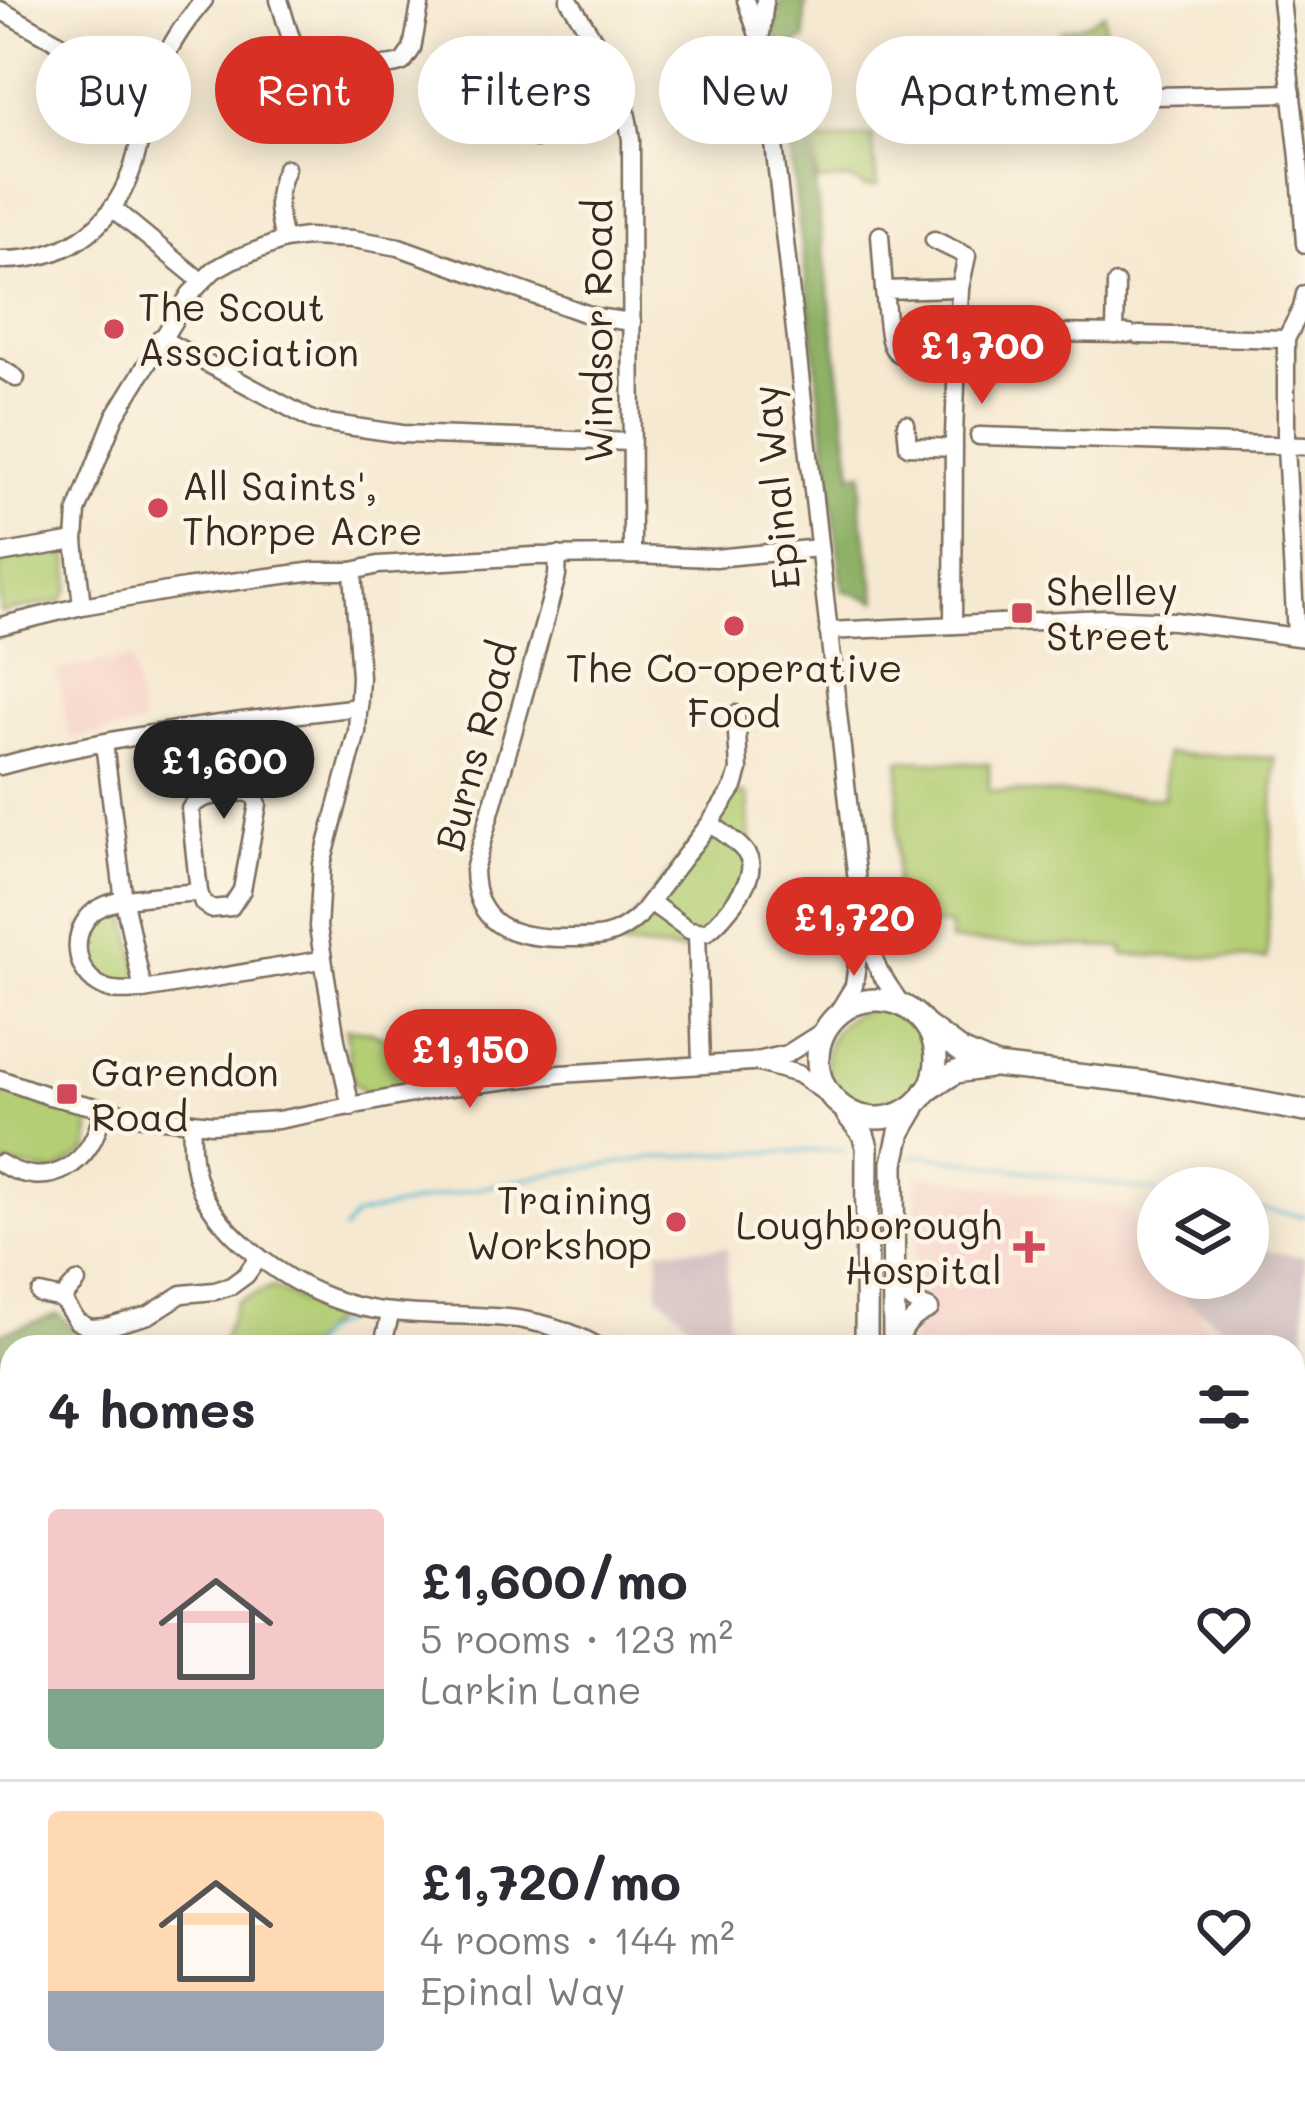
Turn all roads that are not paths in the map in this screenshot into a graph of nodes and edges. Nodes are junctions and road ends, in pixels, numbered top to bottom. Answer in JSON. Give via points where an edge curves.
{"nodes":[{"id":1,"x":204,"y":0,"type":"edge"},
{"id":2,"x":279,"y":0,"type":"edge"},
{"id":3,"x":421,"y":0,"type":"edge"},
{"id":4,"x":569,"y":0,"type":"edge"},
{"id":5,"x":746,"y":0,"type":"edge"},
{"id":6,"x":765,"y":0,"type":"edge"},
{"id":7,"x":1281,"y":0,"type":"edge"},
{"id":8,"x":0,"y":10,"type":"edge"},
{"id":9,"x":46,"y":36,"type":"edge"},
{"id":10,"x":177,"y":36,"type":"edge"},
{"id":11,"x":593,"y":36,"type":"edge"},
{"id":12,"x":758,"y":36,"type":"edge"},
{"id":13,"x":761,"y":36,"type":"edge"},
{"id":14,"x":1292,"y":93,"type":"junction"},
{"id":15,"x":1162,"y":96,"type":"edge"},
{"id":16,"x":138,"y":144,"type":"edge"},
{"id":17,"x":630,"y":144,"type":"edge"},
{"id":18,"x":772,"y":144,"type":"edge"},
{"id":19,"x":286,"y":165,"type":"dead end"},
{"id":20,"x":1303,"y":201,"type":"edge"},
{"id":21,"x":112,"y":208,"type":"junction"},
{"id":22,"x":880,"y":236,"type":"dead end"},
{"id":23,"x":934,"y":240,"type":"dead end"},
{"id":24,"x":284,"y":241,"type":"junction"},
{"id":25,"x":1305,"y":244,"type":"edge"},
{"id":26,"x":0,"y":260,"type":"edge"},
{"id":27,"x":201,"y":281,"type":"junction"},
{"id":28,"x":1116,"y":284,"type":"dead end"},
{"id":29,"x":960,"y":288,"type":"junction"},
{"id":30,"x":884,"y":290,"type":"junction"},
{"id":31,"x":1305,"y":294,"type":"edge"},
{"id":32,"x":632,"y":322,"type":"junction"},
{"id":33,"x":960,"y":332,"type":"junction"},
{"id":34,"x":1294,"y":332,"type":"edge"},
{"id":35,"x":1127,"y":334,"type":"junction"},
{"id":36,"x":160,"y":338,"type":"junction"},
{"id":37,"x":958,"y":355,"type":"junction"},
{"id":38,"x":906,"y":424,"type":"dead end"},
{"id":39,"x":979,"y":436,"type":"dead end"},
{"id":40,"x":631,"y":442,"type":"junction"},
{"id":41,"x":1296,"y":446,"type":"edge"},
{"id":42,"x":954,"y":448,"type":"junction"},
{"id":43,"x":75,"y":541,"type":"junction"},
{"id":44,"x":819,"y":548,"type":"junction"},
{"id":45,"x":0,"y":554,"type":"edge"},
{"id":46,"x":558,"y":555,"type":"junction"},
{"id":47,"x":632,"y":555,"type":"junction"},
{"id":48,"x":353,"y":571,"type":"junction"},
{"id":49,"x":82,"y":606,"type":"junction"},
{"id":50,"x":953,"y":625,"type":"junction"},
{"id":51,"x":0,"y":626,"type":"edge"},
{"id":52,"x":828,"y":631,"type":"junction"},
{"id":53,"x":1300,"y":637,"type":"edge"},
{"id":54,"x":359,"y":707,"type":"junction"},
{"id":55,"x":743,"y":718,"type":"dead end"},
{"id":56,"x":104,"y":743,"type":"junction"},
{"id":57,"x":0,"y":766,"type":"edge"},
{"id":58,"x":710,"y":824,"type":"junction"},
{"id":59,"x":199,"y":892,"type":"junction"},
{"id":60,"x":124,"y":901,"type":"junction"},
{"id":61,"x":650,"y":902,"type":"junction"},
{"id":62,"x":862,"y":926,"type":"junction"},
{"id":63,"x":697,"y":932,"type":"junction"},
{"id":64,"x":321,"y":960,"type":"junction"},
{"id":65,"x":143,"y":990,"type":"junction"},
{"id":66,"x":902,"y":1006,"type":"junction"},
{"id":67,"x":830,"y":1025,"type":"junction"},
{"id":68,"x":927,"y":1026,"type":"junction"},
{"id":69,"x":752,"y":1062,"type":"junction"},
{"id":70,"x":701,"y":1064,"type":"junction"},
{"id":71,"x":996,"y":1066,"type":"junction"},
{"id":72,"x":0,"y":1079,"type":"edge"},
{"id":73,"x":921,"y":1097,"type":"junction"},
{"id":74,"x":836,"y":1100,"type":"junction"},
{"id":75,"x":351,"y":1107,"type":"junction"},
{"id":76,"x":102,"y":1111,"type":"junction"},
{"id":77,"x":1305,"y":1111,"type":"edge"},
{"id":78,"x":192,"y":1122,"type":"junction"},
{"id":79,"x":0,"y":1162,"type":"edge"},
{"id":80,"x":892,"y":1225,"type":"junction"},
{"id":81,"x":259,"y":1257,"type":"junction"},
{"id":82,"x":77,"y":1282,"type":"dead end"},
{"id":83,"x":40,"y":1294,"type":"dead end"},
{"id":84,"x":62,"y":1299,"type":"junction"},
{"id":85,"x":392,"y":1312,"type":"junction"},
{"id":86,"x":385,"y":1335,"type":"edge"},
{"id":87,"x":574,"y":1335,"type":"edge"},
{"id":88,"x":866,"y":1335,"type":"edge"},
{"id":89,"x":895,"y":1335,"type":"edge"},
{"id":90,"x":900,"y":1335,"type":"edge"}],
"edges":[{"from":1,"to":10,"type":"street"},
{"from":2,"to":3,"type":"street","via":[[309,61],[384,68],[412,49]]},
{"from":4,"to":11,"type":"street","name":"Windsor Road"},
{"from":5,"to":12,"type":"street","name":"Epinal Way"},
{"from":6,"to":13,"type":"street","name":"Epinal Way"},
{"from":7,"to":14,"type":"street"},
{"from":8,"to":9,"type":"street"},
{"from":14,"to":15,"type":"street"},
{"from":14,"to":20,"type":"street"},
{"from":16,"to":21,"type":"street"},
{"from":17,"to":32,"type":"street","name":"Windsor Road"},
{"from":18,"to":44,"type":"street","name":"Epinal Way"},
{"from":19,"to":24,"type":"street","via":[[277,188]]},
{"from":20,"to":25,"type":"street"},
{"from":21,"to":26,"type":"street","via":[[50,256]]},
{"from":21,"to":27,"type":"street"},
{"from":22,"to":30,"type":"street"},
{"from":23,"to":29,"type":"street","via":[[967,256]]},
{"from":24,"to":27,"type":"street"},
{"from":24,"to":32,"type":"street","via":[[399,247],[595,317]]},
{"from":27,"to":36,"type":"street"},
{"from":28,"to":35,"type":"street"},
{"from":29,"to":30,"type":"street"},
{"from":29,"to":33,"type":"street"},
{"from":30,"to":37,"type":"street","via":[[895,353]]},
{"from":31,"to":34,"type":"street"},
{"from":32,"to":40,"type":"street","name":"Windsor Road"},
{"from":33,"to":35,"type":"street"},
{"from":33,"to":37,"type":"street"},
{"from":34,"to":35,"type":"street"},
{"from":34,"to":41,"type":"street"},
{"from":36,"to":40,"type":"street","via":[[314,422],[401,434]]},
{"from":36,"to":43,"type":"street","via":[[115,416],[76,511]]},
{"from":37,"to":42,"type":"street"},
{"from":38,"to":42,"type":"street","via":[[908,446]]},
{"from":39,"to":41,"type":"street"},
{"from":40,"to":47,"type":"street","name":"Windsor Road"},
{"from":41,"to":53,"type":"street"},
{"from":42,"to":50,"type":"street"},
{"from":43,"to":45,"type":"street"},
{"from":43,"to":49,"type":"street"},
{"from":44,"to":47,"type":"street","via":[[715,558]]},
{"from":44,"to":52,"type":"street","name":"Epinal Way"},
{"from":46,"to":47,"type":"street"},
{"from":46,"to":48,"type":"street"},
{"from":46,"to":61,"type":"street","name":"Burns Road","via":[[474,870],[476,897],[498,925],[544,937],[608,937]]},
{"from":48,"to":49,"type":"street"},
{"from":48,"to":54,"type":"street"},
{"from":49,"to":51,"type":"street"},
{"from":50,"to":52,"type":"street"},
{"from":50,"to":53,"type":"street","via":[[1105,618]]},
{"from":52,"to":62,"type":"street","name":"Epinal Way"},
{"from":54,"to":56,"type":"street"},
{"from":54,"to":64,"type":"street","via":[[322,864]]},
{"from":55,"to":58,"type":"street","name":"Burns Road","via":[[737,777]]},
{"from":56,"to":57,"type":"street"},
{"from":56,"to":60,"type":"street"},
{"from":58,"to":61,"type":"street","name":"Burns Road"},
{"from":58,"to":63,"type":"street","via":[[741,847],[752,873],[721,921]]},
{"from":59,"to":59,"type":"street","via":[[190,808],[203,798],[247,792],[258,804],[238,899],[211,910]]},
{"from":59,"to":60,"type":"street"},
{"from":60,"to":65,"type":"street"},
{"from":60,"to":65,"type":"street","via":[[90,915],[79,959],[103,988]]},
{"from":61,"to":63,"type":"street"},
{"from":62,"to":66,"type":"street","name":"Epinal Way"},
{"from":62,"to":67,"type":"street","name":"Epinal Way","via":[[854,986]]},
{"from":63,"to":70,"type":"street"},
{"from":64,"to":65,"type":"street"},
{"from":64,"to":75,"type":"street"},
{"from":66,"to":67,"type":"main road","via":[[860,1003]]},
{"from":66,"to":68,"type":"main road"},
{"from":67,"to":69,"type":"street","via":[[787,1054]]},
{"from":67,"to":74,"type":"main road","via":[[818,1065]]},
{"from":68,"to":71,"type":"main road"},
{"from":68,"to":73,"type":"main road","via":[[936,1060]]},
{"from":69,"to":70,"type":"street"},
{"from":69,"to":74,"type":"street","via":[[798,1074]]},
{"from":70,"to":75,"type":"street","via":[[443,1088]]},
{"from":71,"to":73,"type":"main road","via":[[956,1072]]},
{"from":71,"to":77,"type":"main road"},
{"from":72,"to":76,"type":"street"},
{"from":73,"to":74,"type":"main road","via":[[881,1119],[863,1118]]},
{"from":73,"to":80,"type":"main road","via":[[896,1145]]},
{"from":74,"to":88,"type":"main road","via":[[867,1147]]},
{"from":75,"to":78,"type":"street","via":[[278,1120]]},
{"from":76,"to":78,"type":"street"},
{"from":76,"to":79,"type":"street","via":[[99,1132],[72,1166],[33,1176]]},
{"from":78,"to":81,"type":"street","via":[[205,1202]]},
{"from":80,"to":89,"type":"main road"},
{"from":80,"to":90,"type":"street","via":[[902,1288],[930,1309]]},
{"from":81,"to":84,"type":"street","via":[[231,1286],[182,1294],[106,1328],[77,1321]]},
{"from":81,"to":85,"type":"street","via":[[312,1291]]},
{"from":82,"to":84,"type":"street"},
{"from":83,"to":84,"type":"street"},
{"from":85,"to":86,"type":"street"},
{"from":85,"to":87,"type":"street","via":[[524,1318]]}]}
